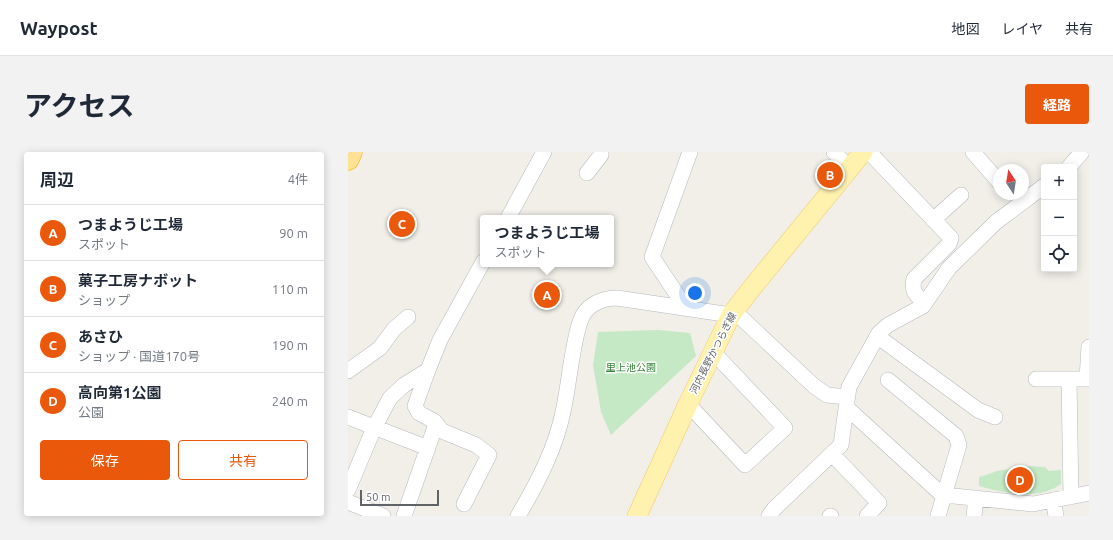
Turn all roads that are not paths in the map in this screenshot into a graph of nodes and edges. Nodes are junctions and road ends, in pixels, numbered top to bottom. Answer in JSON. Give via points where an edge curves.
{"nodes":[{"id":1,"x":351,"y":152,"type":"edge"},
{"id":2,"x":544,"y":152,"type":"edge"},
{"id":3,"x":601,"y":152,"type":"edge"},
{"id":4,"x":690,"y":152,"type":"edge"},
{"id":5,"x":834,"y":152,"type":"edge"},
{"id":6,"x":863,"y":152,"type":"edge"},
{"id":7,"x":869,"y":152,"type":"edge"},
{"id":8,"x":973,"y":152,"type":"edge"},
{"id":9,"x":1082,"y":152,"type":"edge"},
{"id":10,"x":348,"y":159,"type":"edge"},
{"id":11,"x":1072,"y":164,"type":"edge"},
{"id":12,"x":849,"y":168,"type":"junction"},
{"id":13,"x":587,"y":173,"type":"dead end"},
{"id":14,"x":993,"y":175,"type":"edge"},
{"id":15,"x":1041,"y":187,"type":"edge"},
{"id":16,"x":1029,"y":192,"type":"edge"},
{"id":17,"x":961,"y":195,"type":"dead end"},
{"id":18,"x":1013,"y":200,"type":"edge"},
{"id":19,"x":510,"y":215,"type":"edge"},
{"id":20,"x":933,"y":220,"type":"junction"},
{"id":21,"x":480,"y":267,"type":"edge"},
{"id":22,"x":925,"y":303,"type":"junction"},
{"id":23,"x":686,"y":308,"type":"junction"},
{"id":24,"x":733,"y":313,"type":"junction"},
{"id":25,"x":408,"y":317,"type":"dead end"},
{"id":26,"x":878,"y":336,"type":"junction"},
{"id":27,"x":1089,"y":347,"type":"edge"},
{"id":28,"x":713,"y":352,"type":"junction"},
{"id":29,"x":1089,"y":355,"type":"edge"},
{"id":30,"x":428,"y":370,"type":"junction"},
{"id":31,"x":348,"y":371,"type":"edge"},
{"id":32,"x":1036,"y":379,"type":"dead end"},
{"id":33,"x":1069,"y":379,"type":"junction"},
{"id":34,"x":888,"y":380,"type":"dead end"},
{"id":35,"x":847,"y":402,"type":"junction"},
{"id":36,"x":688,"y":404,"type":"junction"},
{"id":37,"x":995,"y":417,"type":"dead end"},
{"id":38,"x":348,"y":418,"type":"edge"},
{"id":39,"x":436,"y":424,"type":"junction"},
{"id":40,"x":374,"y":428,"type":"junction"},
{"id":41,"x":428,"y":448,"type":"junction"},
{"id":42,"x":832,"y":454,"type":"junction"},
{"id":43,"x":348,"y":490,"type":"edge"},
{"id":44,"x":1089,"y":493,"type":"edge"},
{"id":45,"x":944,"y":495,"type":"junction"},
{"id":46,"x":1071,"y":497,"type":"junction"},
{"id":47,"x":976,"y":498,"type":"junction"},
{"id":48,"x":1053,"y":500,"type":"junction"},
{"id":49,"x":348,"y":502,"type":"edge"},
{"id":50,"x":464,"y":504,"type":"dead end"},
{"id":51,"x":1011,"y":509,"type":"edge"},
{"id":52,"x":383,"y":516,"type":"edge"},
{"id":53,"x":404,"y":516,"type":"edge"},
{"id":54,"x":518,"y":516,"type":"edge"},
{"id":55,"x":637,"y":516,"type":"edge"},
{"id":56,"x":769,"y":516,"type":"edge"},
{"id":57,"x":867,"y":516,"type":"edge"},
{"id":58,"x":938,"y":516,"type":"edge"},
{"id":59,"x":974,"y":516,"type":"edge"},
{"id":60,"x":1056,"y":516,"type":"edge"}],
"edges":[{"from":1,"to":10,"type":"highway"},
{"from":2,"to":19,"type":"street"},
{"from":3,"to":13,"type":"street"},
{"from":4,"to":23,"type":"street","via":[[652,257]]},
{"from":5,"to":12,"type":"street"},
{"from":6,"to":12,"type":"main road","name":"河内長野かつらぎ線"},
{"from":7,"to":20,"type":"street"},
{"from":8,"to":14,"type":"street"},
{"from":9,"to":11,"type":"street"},
{"from":12,"to":24,"type":"main road","name":"河内長野かつらぎ線"},
{"from":15,"to":16,"type":"street"},
{"from":17,"to":20,"type":"street"},
{"from":18,"to":22,"type":"street","via":[[996,222],[949,268]]},
{"from":20,"to":22,"type":"street","via":[[951,238],[949,244],[914,279],[914,293]]},
{"from":21,"to":30,"type":"street","via":[[440,340]]},
{"from":22,"to":26,"type":"street","via":[[888,325]]},
{"from":23,"to":24,"type":"street"},
{"from":23,"to":54,"type":"street","via":[[606,298],[584,314],[577,334],[564,408],[551,452]]},
{"from":24,"to":28,"type":"main road","name":"河内長野かつらぎ線"},
{"from":24,"to":35,"type":"street","via":[[814,386],[827,395]]},
{"from":25,"to":31,"type":"street","via":[[394,329],[380,348]]},
{"from":26,"to":35,"type":"street","via":[[849,387]]},
{"from":26,"to":37,"type":"street","via":[[978,410]]},
{"from":27,"to":29,"type":"street"},
{"from":28,"to":36,"type":"main road","name":"河内長野かつらぎ線"},
{"from":28,"to":36,"type":"street","via":[[785,428],[745,465]]},
{"from":29,"to":33,"type":"street","via":[[1087,379]]},
{"from":30,"to":39,"type":"street","via":[[415,406],[419,413]]},
{"from":30,"to":40,"type":"street","via":[[404,385],[390,398]]},
{"from":32,"to":33,"type":"street"},
{"from":33,"to":46,"type":"street"},
{"from":34,"to":45,"type":"street","via":[[956,436],[959,445]]},
{"from":35,"to":42,"type":"street","via":[[841,445]]},
{"from":35,"to":45,"type":"street"},
{"from":36,"to":55,"type":"main road","name":"河内長野かつらぎ線"},
{"from":38,"to":40,"type":"street"},
{"from":39,"to":41,"type":"street"},
{"from":39,"to":50,"type":"street","via":[[442,431],[476,445],[489,455]]},
{"from":40,"to":41,"type":"street"},
{"from":40,"to":43,"type":"street"},
{"from":41,"to":53,"type":"street"},
{"from":42,"to":56,"type":"street"},
{"from":42,"to":57,"type":"street","via":[[879,503]]},
{"from":44,"to":46,"type":"street"},
{"from":45,"to":47,"type":"street"},
{"from":45,"to":58,"type":"street"},
{"from":46,"to":48,"type":"street"},
{"from":47,"to":51,"type":"street"},
{"from":47,"to":59,"type":"street"},
{"from":48,"to":51,"type":"street"},
{"from":48,"to":60,"type":"street"},
{"from":49,"to":52,"type":"street"}]}
